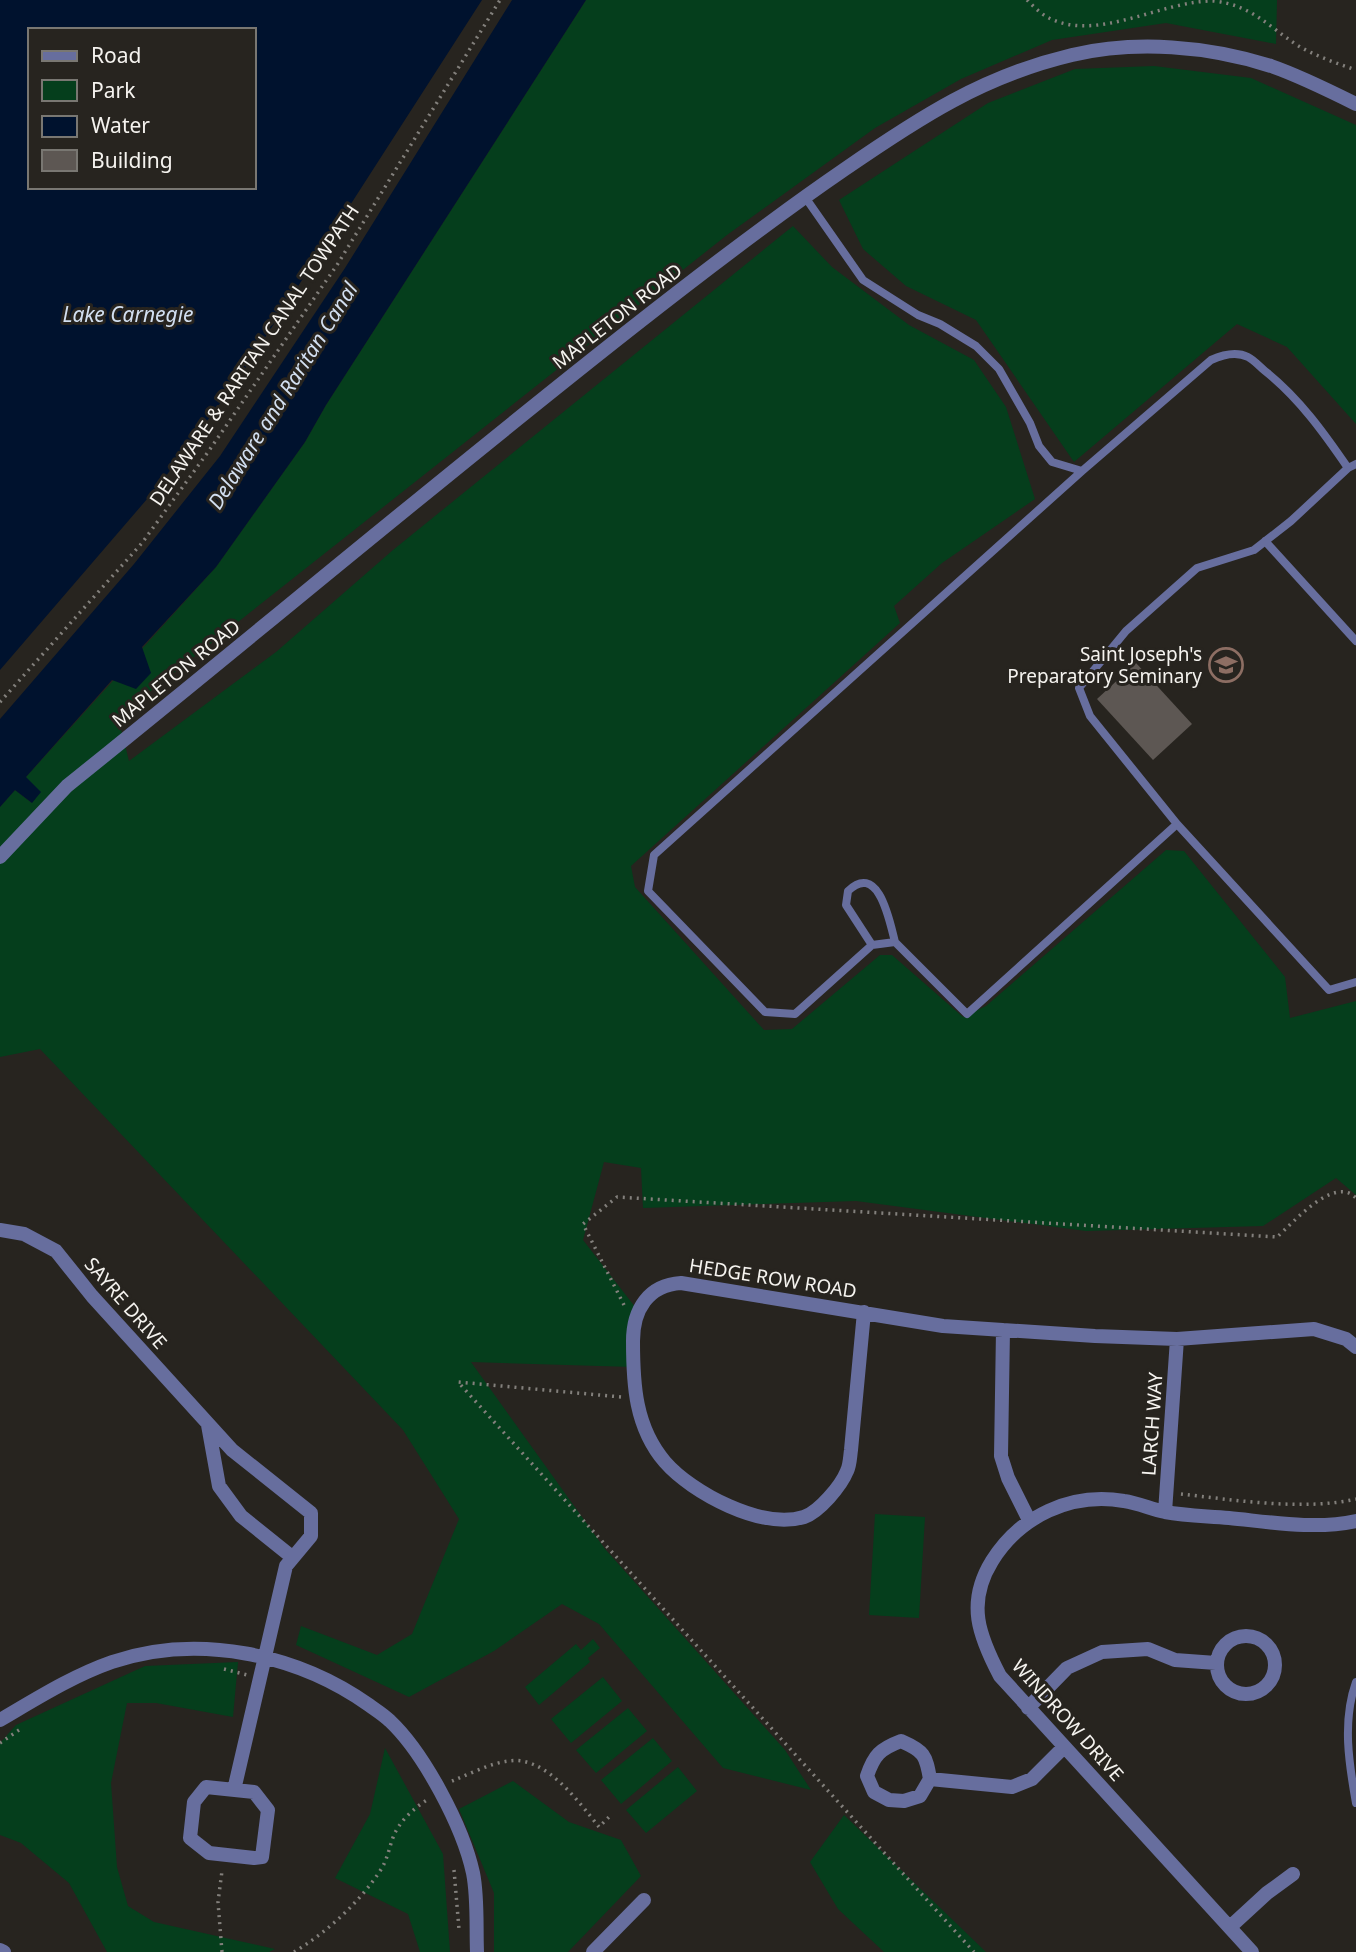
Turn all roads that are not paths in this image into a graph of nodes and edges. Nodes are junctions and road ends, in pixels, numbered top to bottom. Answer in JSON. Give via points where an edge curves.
{"nodes":[{"id":1,"x":1356,"y":104,"type":"edge"},
{"id":2,"x":804,"y":197,"type":"junction"},
{"id":3,"x":1352,"y":466,"type":"edge"},
{"id":4,"x":1082,"y":471,"type":"junction"},
{"id":5,"x":1265,"y":541,"type":"junction"},
{"id":6,"x":1356,"y":641,"type":"edge"},
{"id":7,"x":1177,"y":824,"type":"junction"},
{"id":8,"x":0,"y":857,"type":"edge"},
{"id":9,"x":895,"y":942,"type":"junction"},
{"id":10,"x":872,"y":945,"type":"junction"},
{"id":11,"x":1356,"y":982,"type":"edge"},
{"id":12,"x":0,"y":1230,"type":"edge"},
{"id":13,"x":864,"y":1312,"type":"junction"},
{"id":14,"x":1003,"y":1330,"type":"junction"},
{"id":15,"x":1177,"y":1339,"type":"junction"},
{"id":16,"x":1356,"y":1347,"type":"edge"},
{"id":17,"x":208,"y":1424,"type":"junction"},
{"id":18,"x":1165,"y":1512,"type":"junction"},
{"id":19,"x":1029,"y":1520,"type":"junction"},
{"id":20,"x":1356,"y":1521,"type":"edge"},
{"id":21,"x":292,"y":1557,"type":"junction"},
{"id":22,"x":265,"y":1658,"type":"junction"},
{"id":23,"x":1216,"y":1663,"type":"junction"},
{"id":24,"x":1356,"y":1682,"type":"edge"},
{"id":25,"x":1028,"y":1708,"type":"junction"},
{"id":26,"x":0,"y":1720,"type":"edge"},
{"id":27,"x":1064,"y":1747,"type":"junction"},
{"id":28,"x":930,"y":1779,"type":"junction"},
{"id":29,"x":234,"y":1790,"type":"junction"},
{"id":30,"x":1356,"y":1804,"type":"edge"},
{"id":31,"x":1293,"y":1874,"type":"dead end"},
{"id":32,"x":644,"y":1900,"type":"dead end"},
{"id":33,"x":1230,"y":1927,"type":"junction"},
{"id":34,"x":477,"y":1952,"type":"edge"},
{"id":35,"x":593,"y":1952,"type":"edge"},
{"id":36,"x":1252,"y":1952,"type":"edge"}],
"edges":[{"from":1,"to":2,"type":"street","name":"MAPLETON ROAD","via":[[1270,66],[1222,54],[1149,47],[1075,54],[997,78],[953,99]]},
{"from":2,"to":4,"type":"lane","via":[[863,280],[976,346],[999,369],[1052,462]]},
{"from":2,"to":8,"type":"street","name":"MAPLETON ROAD","via":[[548,394],[67,786]]},
{"from":3,"to":4,"type":"lane","via":[[1271,376],[1247,356],[1225,354],[1211,360]]},
{"from":3,"to":5,"type":"lane"},
{"from":4,"to":10,"type":"lane","via":[[654,855],[649,891],[765,1012],[795,1014]]},
{"from":5,"to":6,"type":"lane"},
{"from":5,"to":7,"type":"lane","via":[[1254,550],[1198,568],[1126,631],[1079,688],[1090,716]]},
{"from":7,"to":9,"type":"lane","via":[[967,1014]]},
{"from":7,"to":11,"type":"lane","via":[[1329,990]]},
{"from":9,"to":10,"type":"lane"},
{"from":9,"to":10,"type":"lane","via":[[881,894],[860,883],[848,891],[846,905]]},
{"from":12,"to":17,"type":"street","name":"SAYRE DRIVE","via":[[24,1234],[56,1251]]},
{"from":13,"to":13,"type":"street","name":"HEDGE ROW ROAD","via":[[852,1450],[847,1472],[824,1504],[804,1517],[751,1515],[703,1495],[665,1462],[640,1417],[633,1382],[633,1322],[646,1297],[657,1288],[681,1283]]},
{"from":13,"to":14,"type":"street","name":"HEDGE ROW ROAD","via":[[943,1326]]},
{"from":14,"to":15,"type":"street","name":"HEDGE ROW ROAD"},
{"from":14,"to":19,"type":"street","via":[[1001,1456]]},
{"from":15,"to":16,"type":"street","name":"HEDGE ROW ROAD","via":[[1314,1329]]},
{"from":15,"to":18,"type":"street","name":"LARCH WAY"},
{"from":17,"to":21,"type":"street","via":[[219,1486],[241,1516]]},
{"from":17,"to":21,"type":"street","name":"SAYRE DRIVE","via":[[232,1450],[311,1513],[311,1536]]},
{"from":18,"to":19,"type":"street","name":"WINDROW DRIVE","via":[[1097,1499],[1058,1506]]},
{"from":18,"to":20,"type":"street","name":"WINDROW DRIVE","via":[[1288,1524]]},
{"from":19,"to":25,"type":"street","name":"WINDROW DRIVE","via":[[1002,1544],[986,1571],[977,1622],[1000,1676]]},
{"from":21,"to":22,"type":"street","name":"SAYRE DRIVE"},
{"from":22,"to":26,"type":"street","via":[[231,1650],[173,1649],[113,1661],[55,1687]]},
{"from":22,"to":29,"type":"street","name":"SAYRE DRIVE"},
{"from":22,"to":34,"type":"street","via":[[311,1671],[355,1696],[391,1721],[424,1764],[458,1826],[473,1874]]},
{"from":23,"to":23,"type":"street","via":[[1221,1681],[1245,1695],[1270,1683],[1275,1664],[1268,1646],[1251,1636],[1224,1645]]},
{"from":23,"to":25,"type":"street","via":[[1175,1660],[1148,1649],[1102,1652],[1067,1668]]},
{"from":24,"to":30,"type":"lane","via":[[1350,1698],[1348,1757]]},
{"from":25,"to":27,"type":"street","name":"WINDROW DRIVE"},
{"from":27,"to":28,"type":"street","via":[[1032,1779],[1012,1787]]},
{"from":27,"to":33,"type":"street","name":"WINDROW DRIVE"},
{"from":28,"to":28,"type":"street","via":[[926,1758],[901,1741],[872,1759],[867,1776],[874,1793],[904,1801],[920,1796]]},
{"from":29,"to":29,"type":"street","via":[[206,1787],[194,1802],[190,1838],[209,1853],[258,1858],[268,1810],[254,1792]]},
{"from":31,"to":33,"type":"street"},
{"from":32,"to":35,"type":"street"},
{"from":33,"to":36,"type":"street","name":"WINDROW DRIVE"}]}
